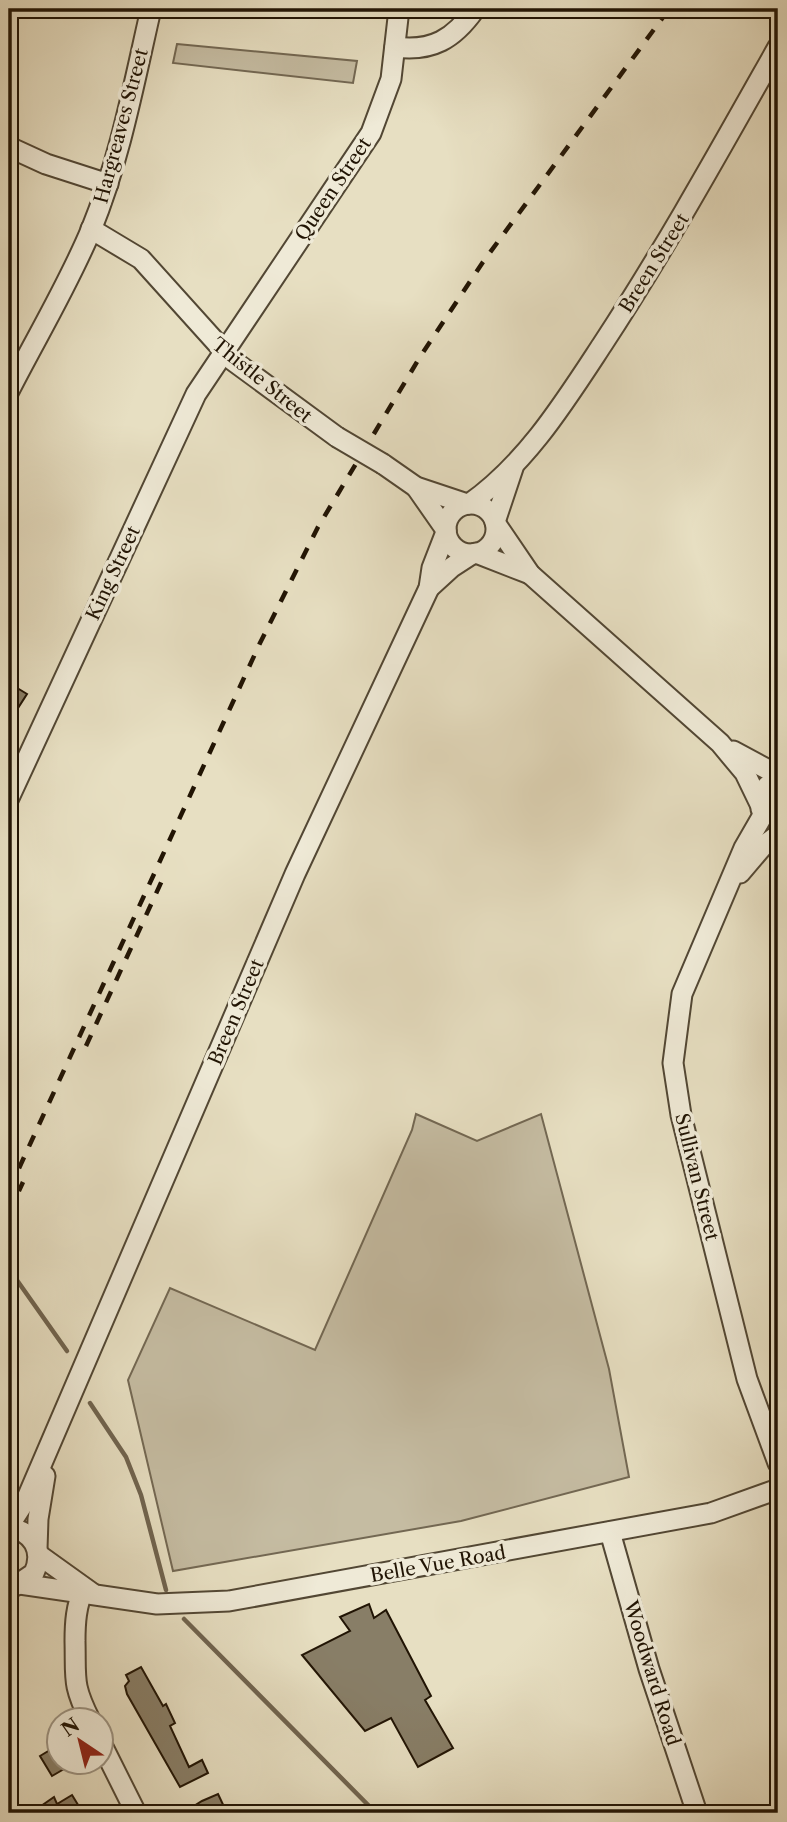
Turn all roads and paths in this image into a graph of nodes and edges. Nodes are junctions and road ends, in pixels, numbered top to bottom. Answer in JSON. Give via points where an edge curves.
{"nodes":[{"id":1,"x":151,"y":9,"type":"edge"},
{"id":2,"x":399,"y":9,"type":"edge"},
{"id":3,"x":475,"y":9,"type":"edge"},
{"id":4,"x":396,"y":47,"type":"junction"},
{"id":5,"x":778,"y":47,"type":"edge"},
{"id":6,"x":9,"y":146,"type":"edge"},
{"id":7,"x":108,"y":184,"type":"junction"},
{"id":8,"x":91,"y":229,"type":"junction"},
{"id":9,"x":223,"y":352,"type":"junction"},
{"id":10,"x":9,"y":391,"type":"edge"},
{"id":11,"x":513,"y":468,"type":"junction"},
{"id":12,"x":416,"y":487,"type":"junction"},
{"id":13,"x":468,"y":504,"type":"junction"},
{"id":14,"x":496,"y":523,"type":"junction"},
{"id":15,"x":446,"y":531,"type":"junction"},
{"id":16,"x":474,"y":554,"type":"junction"},
{"id":17,"x":530,"y":574,"type":"junction"},
{"id":18,"x":429,"y":588,"type":"junction"},
{"id":19,"x":720,"y":743,"type":"junction"},
{"id":20,"x":778,"y":777,"type":"edge"},
{"id":21,"x":9,"y":798,"type":"edge"},
{"id":22,"x":762,"y":809,"type":"junction"},
{"id":23,"x":778,"y":833,"type":"edge"},
{"id":24,"x":727,"y":891,"type":"junction"},
{"id":25,"x":52,"y":1441,"type":"junction"},
{"id":26,"x":778,"y":1463,"type":"edge"},
{"id":27,"x":778,"y":1489,"type":"edge"},
{"id":28,"x":9,"y":1527,"type":"edge"},
{"id":29,"x":610,"y":1532,"type":"junction"},
{"id":30,"x":38,"y":1552,"type":"junction"},
{"id":31,"x":13,"y":1586,"type":"edge"},
{"id":32,"x":86,"y":1592,"type":"junction"},
{"id":33,"x":84,"y":1706,"type":"edge"},
{"id":34,"x":116,"y":1773,"type":"edge"},
{"id":35,"x":136,"y":1813,"type":"edge"},
{"id":36,"x":697,"y":1813,"type":"edge"}],
"edges":[{"from":1,"to":7,"type":"street","name":"Hargreaves Street"},
{"from":2,"to":4,"type":"street","name":"Queen Street"},
{"from":3,"to":4,"type":"street","via":[[440,43],[414,49]]},
{"from":4,"to":9,"type":"street","name":"Queen Street","via":[[386,97],[359,156]]},
{"from":5,"to":11,"type":"street","name":"Breen Street","via":[[661,255],[565,402]]},
{"from":6,"to":7,"type":"street","via":[[46,164]]},
{"from":7,"to":8,"type":"street","name":"Hargreaves Street"},
{"from":8,"to":9,"type":"street","name":"Thistle Street","via":[[141,259]]},
{"from":8,"to":10,"type":"street","name":"Hargreaves Street"},
{"from":9,"to":12,"type":"street","name":"Thistle Street","bridge":true,"via":[[275,394]]},
{"from":9,"to":21,"type":"street","name":"King Street","via":[[189,408]]},
{"from":11,"to":13,"type":"street","name":"Breen Street"},
{"from":11,"to":14,"type":"street","name":"Breen Street"},
{"from":12,"to":13,"type":"street","name":"Thistle Street"},
{"from":12,"to":15,"type":"street","name":"Thistle Street"},
{"from":13,"to":14,"type":"street","via":[[486,508]]},
{"from":13,"to":15,"type":"street","via":[[449,516]]},
{"from":14,"to":16,"type":"street","via":[[494,539]]},
{"from":14,"to":17,"type":"street"},
{"from":15,"to":16,"type":"street","via":[[458,550]]},
{"from":15,"to":18,"type":"street","name":"Breen Street"},
{"from":16,"to":17,"type":"street"},
{"from":16,"to":18,"type":"street","name":"Breen Street","via":[[452,566]]},
{"from":17,"to":19,"type":"street"},
{"from":18,"to":25,"type":"street","name":"Breen Street","via":[[295,874]]},
{"from":19,"to":20,"type":"street"},
{"from":19,"to":22,"type":"street","via":[[745,773]]},
{"from":20,"to":22,"type":"street","name":"Sullivan Street","via":[[767,786]]},
{"from":22,"to":23,"type":"street"},
{"from":22,"to":24,"type":"street","name":"Sullivan Street"},
{"from":23,"to":24,"type":"street","name":"Sullivan Street"},
{"from":24,"to":26,"type":"street","name":"Sullivan Street","via":[[682,994],[673,1063],[681,1115],[747,1379]]},
{"from":25,"to":28,"type":"street","name":"Breen Street"},
{"from":25,"to":30,"type":"street","name":"Breen Street","via":[[39,1511]]},
{"from":27,"to":29,"type":"street","name":"Belle Vue Road","via":[[711,1513]]},
{"from":28,"to":30,"type":"street","name":"Belle Vue Road","via":[[26,1533]]},
{"from":29,"to":32,"type":"street","name":"Belle Vue Road","via":[[229,1601],[157,1604]]},
{"from":29,"to":36,"type":"street","name":"Woodward Road"},
{"from":30,"to":31,"type":"street","via":[[34,1573]]},
{"from":30,"to":32,"type":"street","name":"Belle Vue Road"},
{"from":31,"to":32,"type":"street","name":"Belle Vue Road"},
{"from":32,"to":33,"type":"street","via":[[73,1627],[74,1682]]},
{"from":34,"to":35,"type":"street"}]}
